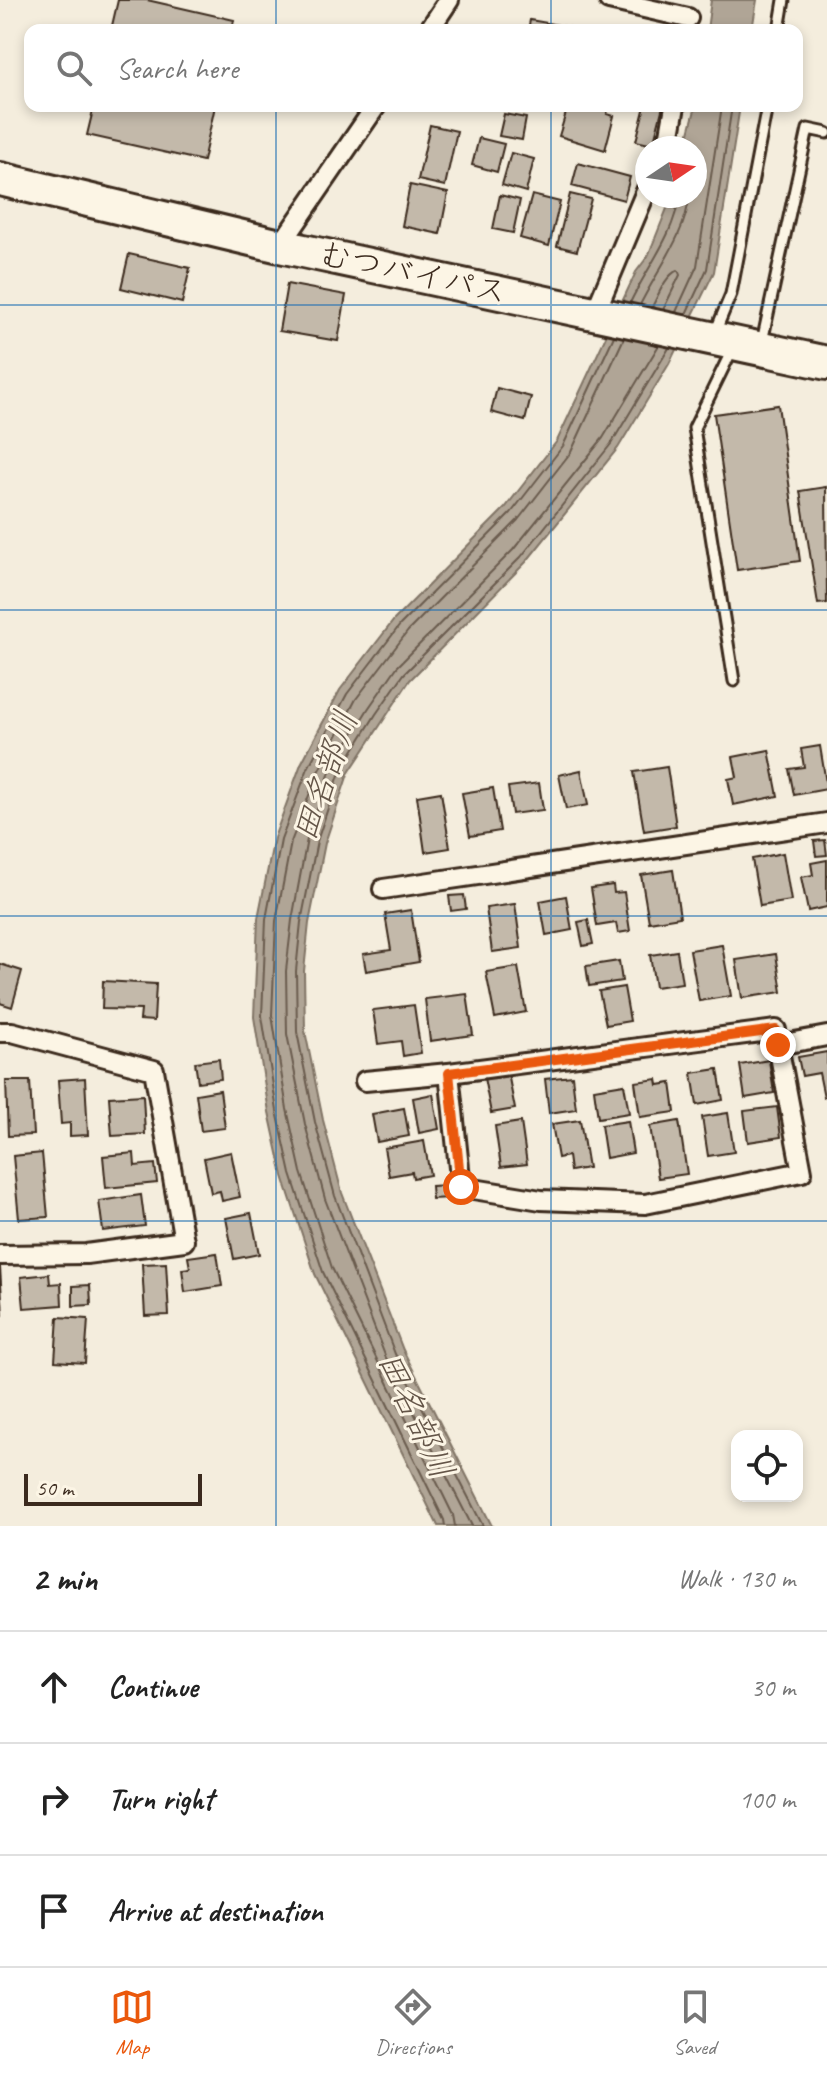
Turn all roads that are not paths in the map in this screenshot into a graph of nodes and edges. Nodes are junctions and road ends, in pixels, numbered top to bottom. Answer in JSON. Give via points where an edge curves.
{"nodes":[{"id":1,"x":449,"y":0,"type":"edge"},
{"id":2,"x":609,"y":0,"type":"edge"},
{"id":3,"x":784,"y":0,"type":"edge"},
{"id":4,"x":688,"y":16,"type":"edge"},
{"id":5,"x":433,"y":24,"type":"edge"},
{"id":6,"x":780,"y":24,"type":"edge"},
{"id":7,"x":372,"y":112,"type":"edge"},
{"id":8,"x":674,"y":112,"type":"edge"},
{"id":9,"x":766,"y":112,"type":"edge"},
{"id":10,"x":827,"y":133,"type":"edge"},
{"id":11,"x":669,"y":136,"type":"edge"},
{"id":12,"x":0,"y":179,"type":"edge"},
{"id":13,"x":640,"y":208,"type":"edge"},
{"id":14,"x":280,"y":246,"type":"junction"},
{"id":15,"x":603,"y":314,"type":"junction"},
{"id":16,"x":727,"y":341,"type":"junction"},
{"id":17,"x":827,"y":363,"type":"edge"},
{"id":18,"x":734,"y":681,"type":"dead end"},
{"id":19,"x":827,"y":823,"type":"edge"},
{"id":20,"x":383,"y":889,"type":"dead end"},
{"id":21,"x":0,"y":1032,"type":"edge"},
{"id":22,"x":827,"y":1036,"type":"edge"},
{"id":23,"x":778,"y":1045,"type":"junction"},
{"id":24,"x":449,"y":1073,"type":"junction"},
{"id":25,"x":365,"y":1081,"type":"dead end"},
{"id":26,"x":0,"y":1255,"type":"edge"}],
"edges":[{"from":1,"to":5,"type":"street"},
{"from":2,"to":4,"type":"street"},
{"from":3,"to":6,"type":"lane"},
{"from":7,"to":14,"type":"street"},
{"from":8,"to":11,"type":"street"},
{"from":9,"to":16,"type":"lane"},
{"from":10,"to":16,"type":"lane","via":[[808,129]]},
{"from":12,"to":14,"type":"highway","name":"むつバイパス"},
{"from":13,"to":15,"type":"street"},
{"from":14,"to":15,"type":"highway","name":"むつバイパス"},
{"from":15,"to":16,"type":"highway","name":"むつバイパス"},
{"from":16,"to":17,"type":"highway","name":"むつバイパス"},
{"from":16,"to":18,"type":"lane","via":[[694,428]]},
{"from":19,"to":20,"type":"street"},
{"from":21,"to":26,"type":"street","via":[[154,1070],[184,1241],[86,1254]]},
{"from":22,"to":23,"type":"street"},
{"from":23,"to":24,"type":"street","via":[[776,1030]]},
{"from":23,"to":24,"type":"street","via":[[802,1172],[645,1204],[541,1200],[461,1187]]},
{"from":24,"to":25,"type":"street"}]}
